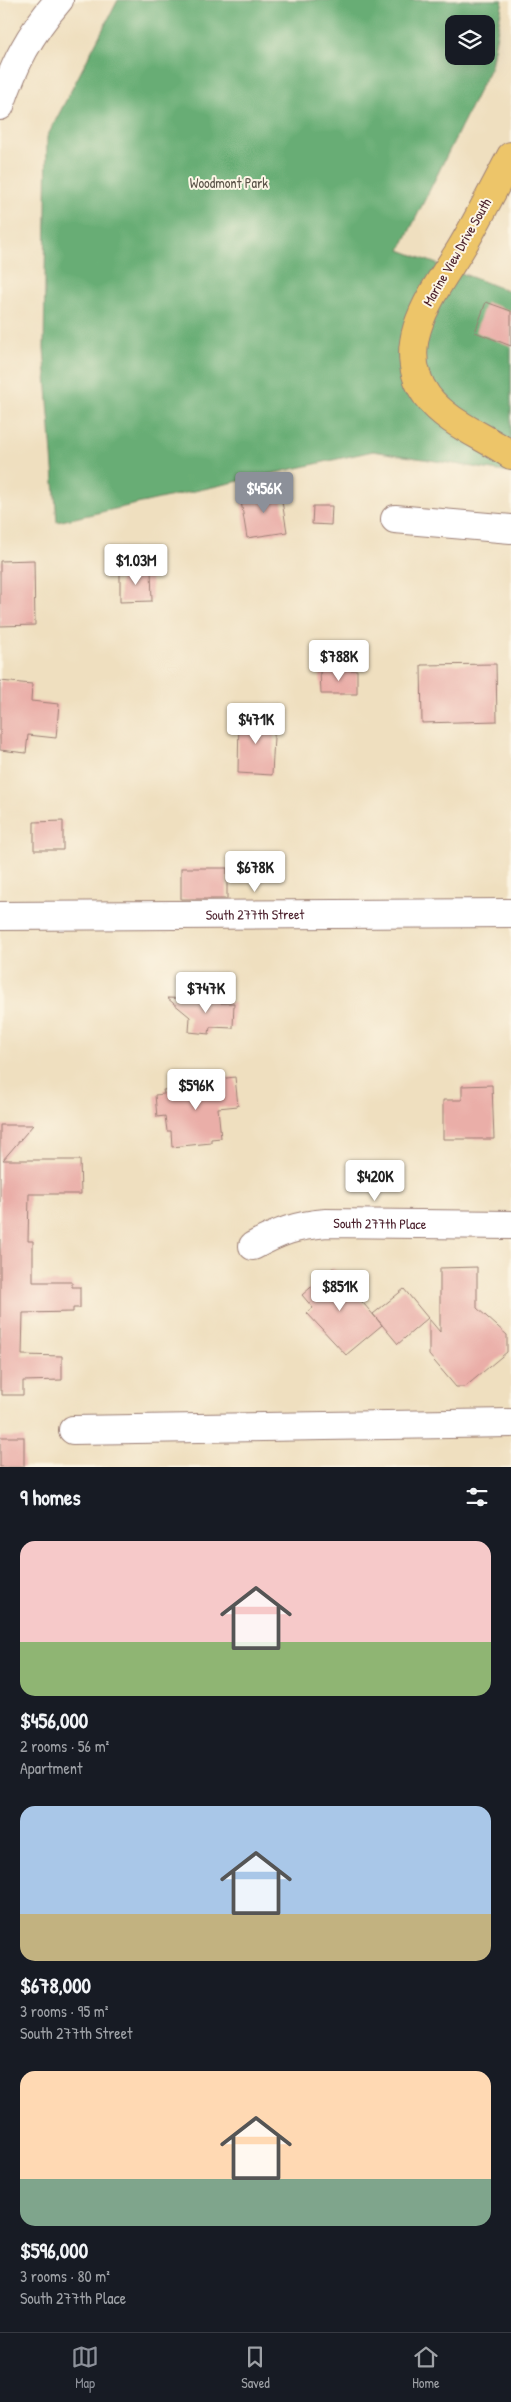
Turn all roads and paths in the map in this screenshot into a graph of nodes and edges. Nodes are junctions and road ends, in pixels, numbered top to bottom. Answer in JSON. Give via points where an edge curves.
{"nodes":[{"id":1,"x":58,"y":0,"type":"edge"},
{"id":2,"x":0,"y":106,"type":"edge"},
{"id":3,"x":511,"y":156,"type":"edge"},
{"id":4,"x":511,"y":455,"type":"edge"},
{"id":5,"x":396,"y":519,"type":"dead end"},
{"id":6,"x":511,"y":529,"type":"edge"},
{"id":7,"x":511,"y":913,"type":"edge"},
{"id":8,"x":0,"y":916,"type":"edge"},
{"id":9,"x":511,"y":1225,"type":"edge"},
{"id":10,"x":253,"y":1246,"type":"dead end"},
{"id":11,"x":511,"y":1423,"type":"edge"},
{"id":12,"x":73,"y":1430,"type":"dead end"}],
"edges":[{"from":1,"to":2,"type":"street","via":[[27,43]]},
{"from":3,"to":4,"type":"main road","name":"Marine View Drive South","via":[[460,250],[428,300],[417,330],[412,359],[420,385],[436,407]]},
{"from":5,"to":6,"type":"street"},
{"from":7,"to":8,"type":"street","name":"South 277th Street"},
{"from":9,"to":10,"type":"street","name":"South 277th Place","via":[[326,1223],[298,1226]]},
{"from":11,"to":12,"type":"street"}]}
